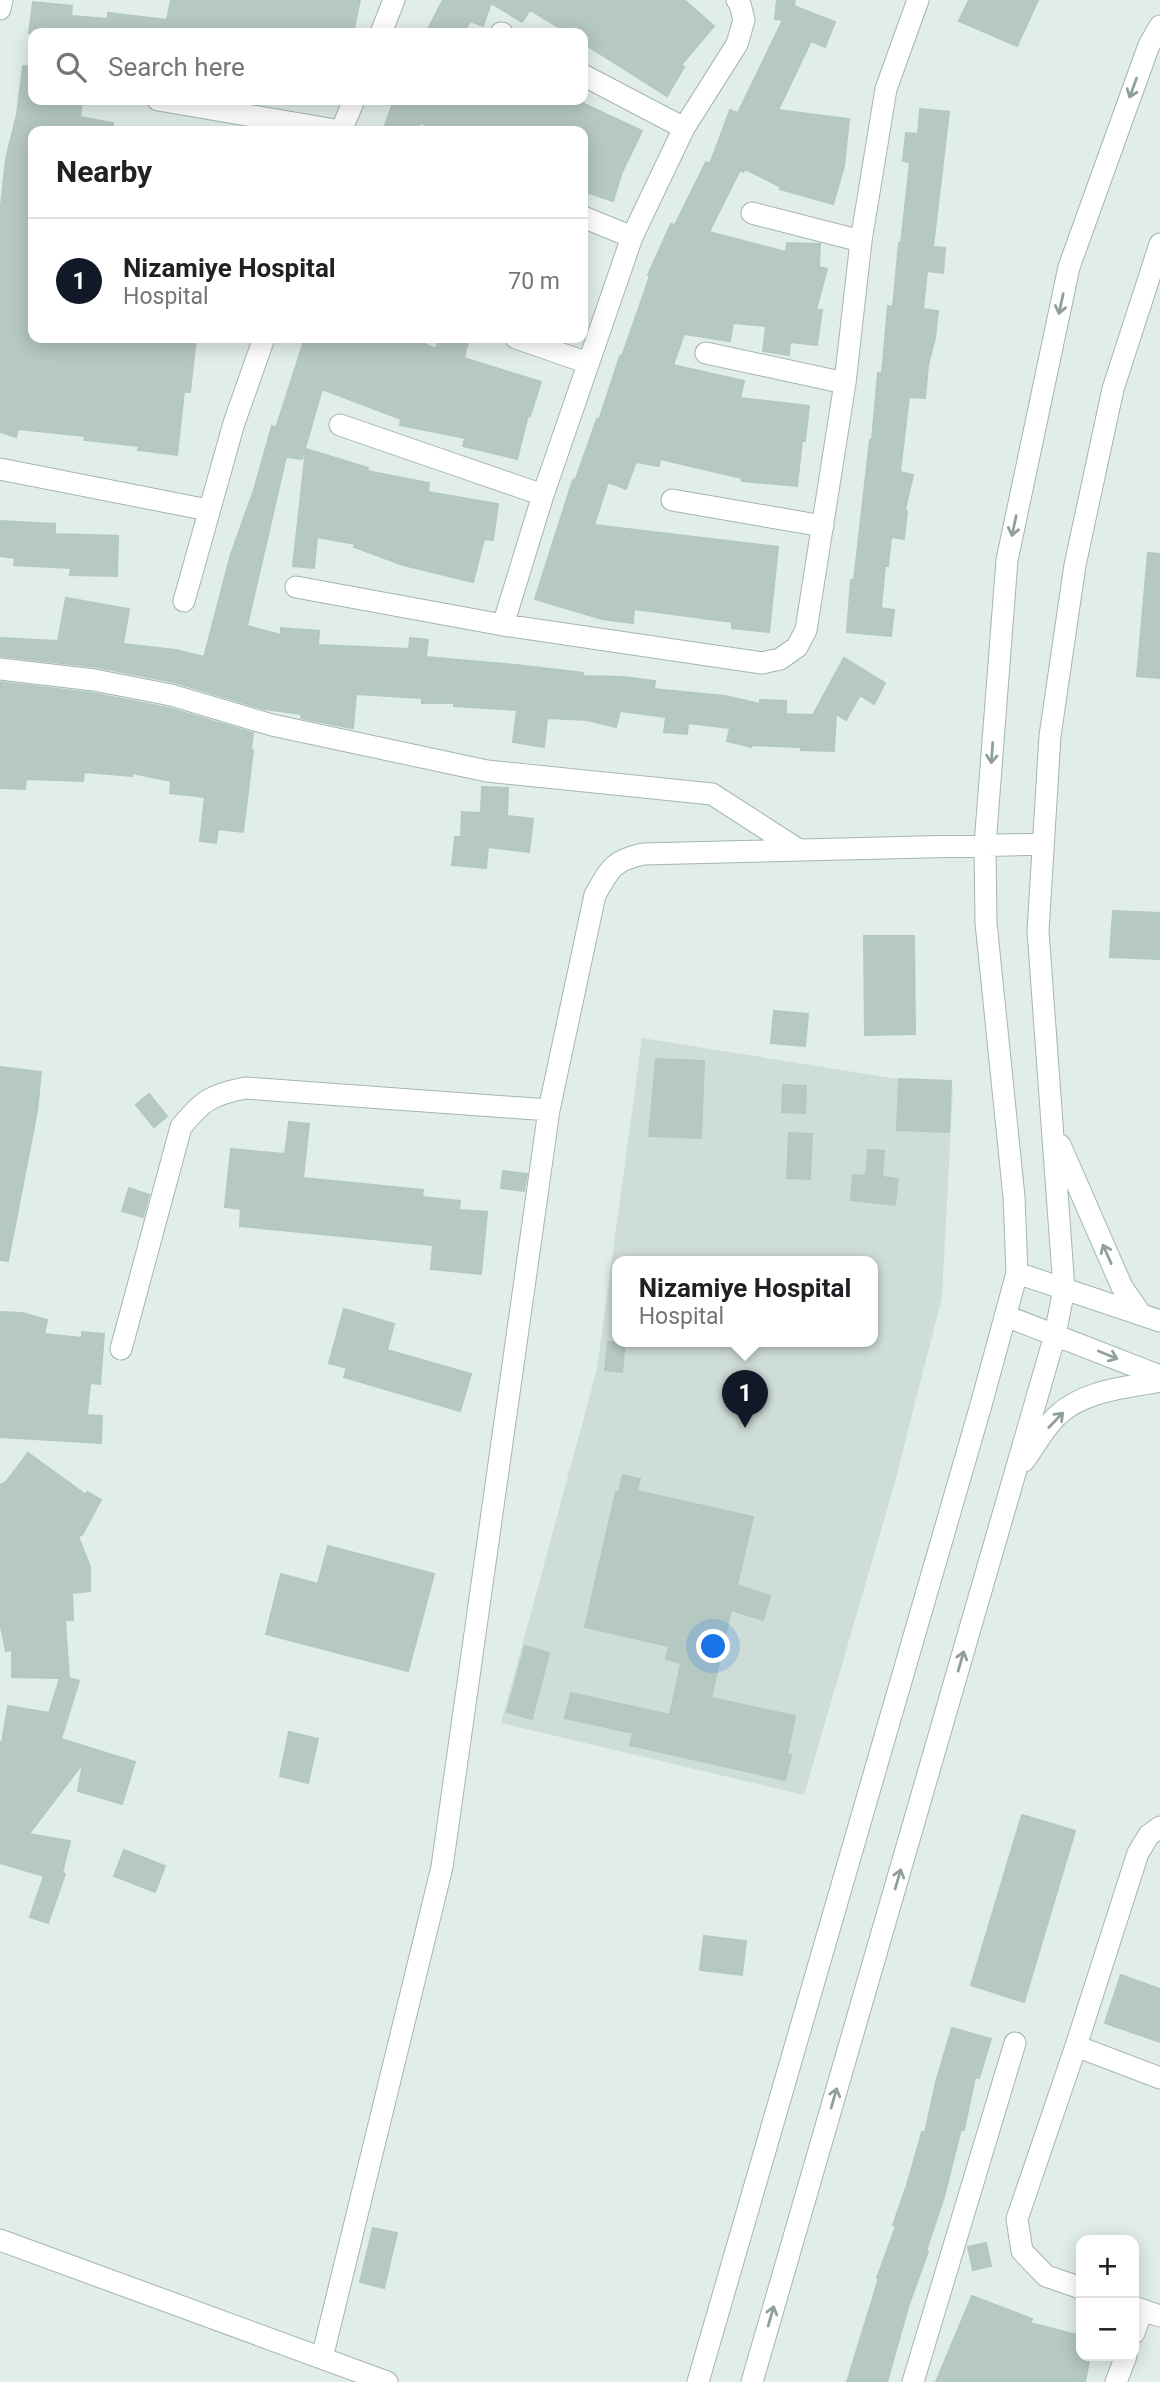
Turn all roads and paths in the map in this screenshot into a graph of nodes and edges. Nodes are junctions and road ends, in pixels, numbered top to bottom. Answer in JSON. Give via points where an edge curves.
{"nodes":[{"id":1,"x":2,"y":0,"type":"edge"},
{"id":2,"x":394,"y":0,"type":"edge"},
{"id":3,"x":737,"y":0,"type":"edge"},
{"id":4,"x":918,"y":0,"type":"edge"},
{"id":5,"x":0,"y":9,"type":"edge"},
{"id":6,"x":1160,"y":26,"type":"edge"},
{"id":7,"x":383,"y":28,"type":"edge"},
{"id":8,"x":588,"y":78,"type":"edge"},
{"id":9,"x":188,"y":105,"type":"edge"},
{"id":10,"x":352,"y":105,"type":"edge"},
{"id":11,"x":311,"y":126,"type":"edge"},
{"id":12,"x":343,"y":126,"type":"edge"},
{"id":13,"x":684,"y":128,"type":"junction"},
{"id":14,"x":752,"y":213,"type":"dead end"},
{"id":15,"x":588,"y":219,"type":"edge"},
{"id":16,"x":632,"y":237,"type":"junction"},
{"id":17,"x":861,"y":241,"type":"junction"},
{"id":18,"x":1160,"y":244,"type":"edge"},
{"id":19,"x":262,"y":343,"type":"edge"},
{"id":20,"x":530,"y":343,"type":"edge"},
{"id":21,"x":706,"y":354,"type":"dead end"},
{"id":22,"x":588,"y":363,"type":"junction"},
{"id":23,"x":845,"y":383,"type":"junction"},
{"id":24,"x":340,"y":425,"type":"dead end"},
{"id":25,"x":0,"y":469,"type":"edge"},
{"id":26,"x":543,"y":495,"type":"junction"},
{"id":27,"x":672,"y":500,"type":"dead end"},
{"id":28,"x":208,"y":510,"type":"junction"},
{"id":29,"x":823,"y":526,"type":"junction"},
{"id":30,"x":296,"y":587,"type":"dead end"},
{"id":31,"x":184,"y":601,"type":"dead end"},
{"id":32,"x":503,"y":625,"type":"junction"},
{"id":33,"x":0,"y":669,"type":"edge"},
{"id":34,"x":1043,"y":844,"type":"junction"},
{"id":35,"x":985,"y":845,"type":"junction"},
{"id":36,"x":799,"y":850,"type":"junction"},
{"id":37,"x":549,"y":1110,"type":"junction"},
{"id":38,"x":1053,"y":1131,"type":"junction"},
{"id":39,"x":1017,"y":1273,"type":"junction"},
{"id":40,"x":1064,"y":1289,"type":"junction"},
{"id":41,"x":1140,"y":1314,"type":"junction"},
{"id":42,"x":1006,"y":1316,"type":"junction"},
{"id":43,"x":1160,"y":1321,"type":"edge"},
{"id":44,"x":1055,"y":1335,"type":"junction"},
{"id":45,"x":121,"y":1349,"type":"dead end"},
{"id":46,"x":1160,"y":1379,"type":"edge"},
{"id":47,"x":1015,"y":1474,"type":"junction"},
{"id":48,"x":1160,"y":1827,"type":"edge"},
{"id":49,"x":1015,"y":2043,"type":"dead end"},
{"id":50,"x":1076,"y":2046,"type":"junction"},
{"id":51,"x":1160,"y":2078,"type":"edge"},
{"id":52,"x":0,"y":2240,"type":"edge"},
{"id":53,"x":1076,"y":2286,"type":"edge"},
{"id":54,"x":322,"y":2358,"type":"junction"},
{"id":55,"x":1124,"y":2361,"type":"edge"},
{"id":56,"x":387,"y":2382,"type":"edge"},
{"id":57,"x":698,"y":2382,"type":"edge"},
{"id":58,"x":752,"y":2382,"type":"edge"},
{"id":59,"x":913,"y":2382,"type":"edge"},
{"id":60,"x":1116,"y":2382,"type":"edge"}],
"edges":[{"from":1,"to":5,"type":"street"},
{"from":2,"to":7,"type":"street"},
{"from":3,"to":13,"type":"street","via":[[744,20],[737,44]]},
{"from":4,"to":17,"type":"street","via":[[886,89]]},
{"from":6,"to":35,"type":"street","one_way":true,"via":[[1149,45],[1069,267],[1007,560]]},
{"from":8,"to":13,"type":"street"},
{"from":9,"to":11,"type":"street"},
{"from":10,"to":12,"type":"street"},
{"from":13,"to":16,"type":"street"},
{"from":14,"to":17,"type":"street"},
{"from":15,"to":16,"type":"street"},
{"from":16,"to":22,"type":"street"},
{"from":17,"to":23,"type":"street"},
{"from":18,"to":34,"type":"street","via":[[1113,389],[1075,565],[1050,736]]},
{"from":19,"to":28,"type":"street"},
{"from":20,"to":22,"type":"street"},
{"from":21,"to":23,"type":"street"},
{"from":22,"to":26,"type":"street"},
{"from":23,"to":29,"type":"street"},
{"from":24,"to":26,"type":"street"},
{"from":25,"to":28,"type":"street"},
{"from":26,"to":32,"type":"street"},
{"from":27,"to":29,"type":"street"},
{"from":28,"to":31,"type":"street"},
{"from":29,"to":32,"type":"street","via":[[806,630],[797,647],[780,659],[762,663]]},
{"from":30,"to":32,"type":"street"},
{"from":33,"to":36,"type":"street","via":[[171,695],[272,725],[487,771],[712,794]]},
{"from":34,"to":35,"type":"street"},
{"from":34,"to":38,"type":"street","via":[[1038,931]]},
{"from":35,"to":36,"type":"street"},
{"from":35,"to":39,"type":"street","via":[[986,923],[1014,1197]]},
{"from":36,"to":37,"type":"street","via":[[643,854],[622,859],[610,868],[595,895]]},
{"from":37,"to":45,"type":"street","via":[[245,1088],[220,1093],[199,1105],[181,1128]]},
{"from":37,"to":54,"type":"street","via":[[442,1867]]},
{"from":38,"to":40,"type":"street"},
{"from":41,"to":38,"type":"street","one_way":true,"via":[[1122,1287]]},
{"from":39,"to":40,"type":"street"},
{"from":39,"to":42,"type":"street"},
{"from":40,"to":41,"type":"street"},
{"from":40,"to":44,"type":"street"},
{"from":41,"to":43,"type":"street"},
{"from":42,"to":44,"type":"street"},
{"from":42,"to":57,"type":"street"},
{"from":44,"to":46,"type":"street","one_way":true},
{"from":44,"to":47,"type":"street"},
{"from":47,"to":46,"type":"street","one_way":true,"via":[[1057,1416],[1076,1403],[1101,1392]]},
{"from":58,"to":47,"type":"street","one_way":true},
{"from":48,"to":50,"type":"street","via":[[1138,1853]]},
{"from":49,"to":59,"type":"street"},
{"from":50,"to":51,"type":"street"},
{"from":50,"to":53,"type":"street","via":[[1017,2219],[1022,2251],[1046,2276]]},
{"from":52,"to":54,"type":"street"},
{"from":54,"to":56,"type":"street"},
{"from":55,"to":60,"type":"street"}]}
